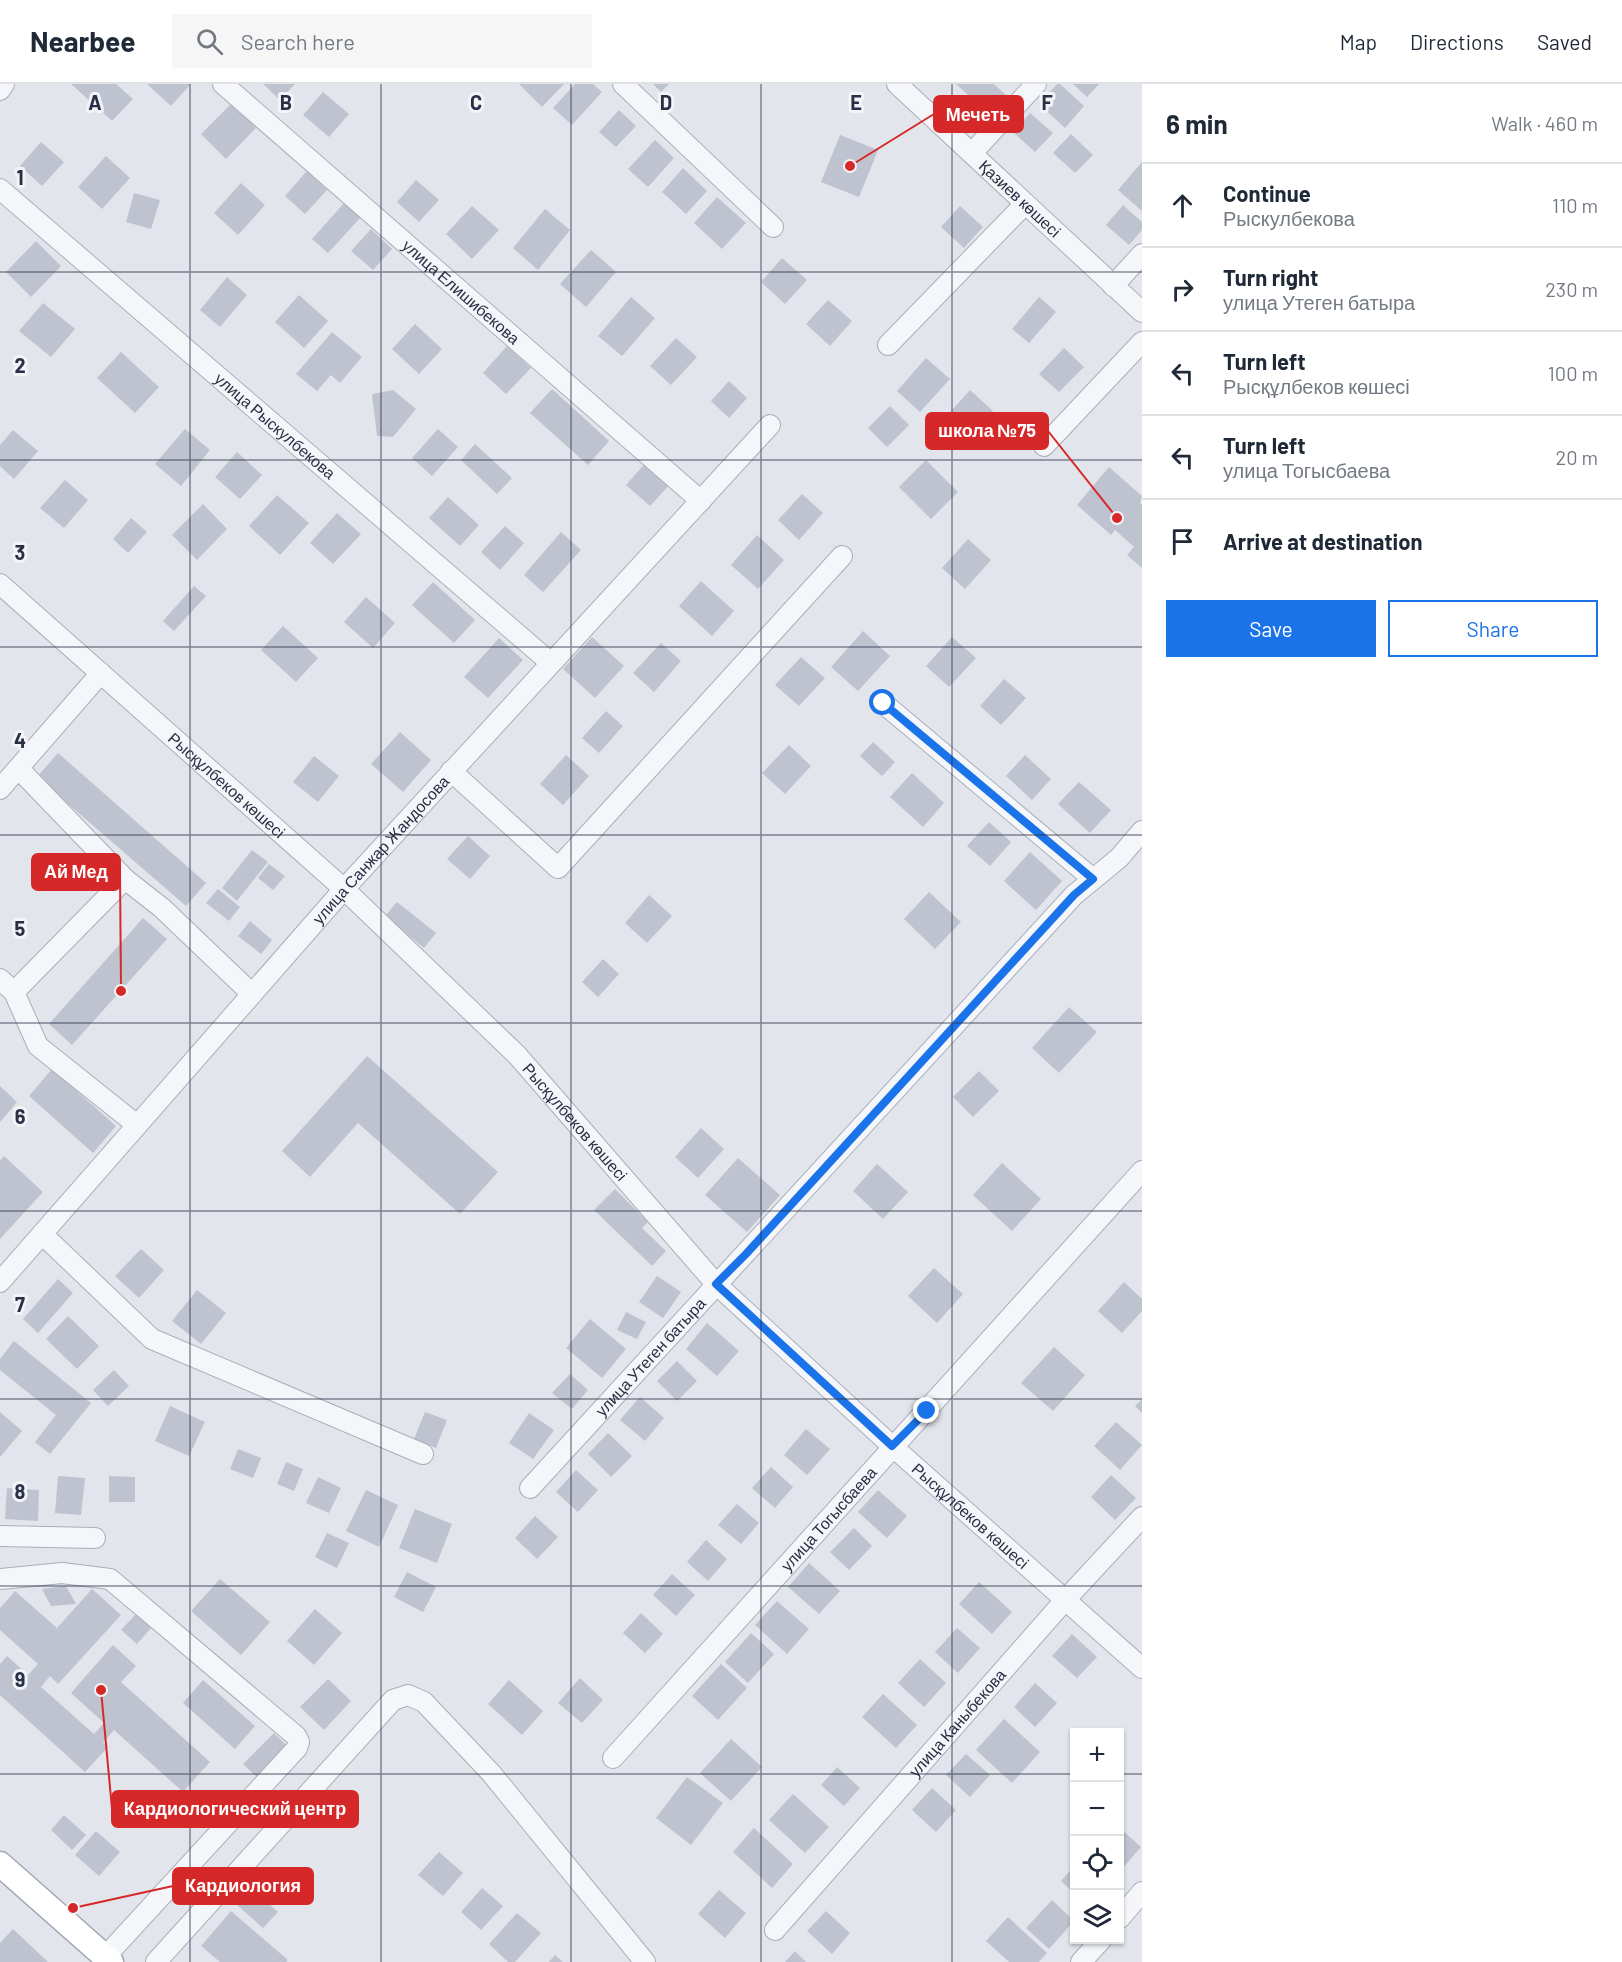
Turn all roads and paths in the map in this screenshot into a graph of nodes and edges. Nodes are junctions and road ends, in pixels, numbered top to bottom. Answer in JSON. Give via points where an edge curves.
{"nodes":[{"id":1,"x":4,"y":84,"type":"edge"},
{"id":2,"x":224,"y":84,"type":"edge"},
{"id":3,"x":623,"y":84,"type":"edge"},
{"id":4,"x":897,"y":84,"type":"edge"},
{"id":5,"x":1036,"y":84,"type":"edge"},
{"id":6,"x":0,"y":90,"type":"edge"},
{"id":7,"x":972,"y":153,"type":"junction"},
{"id":8,"x":0,"y":189,"type":"edge"},
{"id":9,"x":1025,"y":204,"type":"junction"},
{"id":10,"x":773,"y":227,"type":"dead end"},
{"id":11,"x":1142,"y":254,"type":"edge"},
{"id":12,"x":1113,"y":286,"type":"junction"},
{"id":13,"x":1142,"y":312,"type":"edge"},
{"id":14,"x":1142,"y":342,"type":"edge"},
{"id":15,"x":888,"y":345,"type":"dead end"},
{"id":16,"x":770,"y":425,"type":"dead end"},
{"id":17,"x":1044,"y":446,"type":"dead end"},
{"id":18,"x":700,"y":501,"type":"junction"},
{"id":19,"x":842,"y":556,"type":"dead end"},
{"id":20,"x":0,"y":584,"type":"edge"},
{"id":21,"x":551,"y":663,"type":"junction"},
{"id":22,"x":101,"y":673,"type":"junction"},
{"id":23,"x":883,"y":703,"type":"dead end"},
{"id":24,"x":18,"y":769,"type":"junction"},
{"id":25,"x":451,"y":771,"type":"junction"},
{"id":26,"x":0,"y":789,"type":"edge"},
{"id":27,"x":1142,"y":831,"type":"edge"},
{"id":28,"x":125,"y":879,"type":"junction"},
{"id":29,"x":1093,"y":879,"type":"junction"},
{"id":30,"x":344,"y":889,"type":"junction"},
{"id":31,"x":7,"y":986,"type":"edge"},
{"id":32,"x":252,"y":994,"type":"junction"},
{"id":33,"x":137,"y":1125,"type":"junction"},
{"id":34,"x":1142,"y":1171,"type":"edge"},
{"id":35,"x":42,"y":1234,"type":"junction"},
{"id":36,"x":0,"y":1282,"type":"edge"},
{"id":37,"x":716,"y":1284,"type":"junction"},
{"id":38,"x":892,"y":1446,"type":"junction"},
{"id":39,"x":423,"y":1454,"type":"dead end"},
{"id":40,"x":530,"y":1488,"type":"dead end"},
{"id":41,"x":1142,"y":1517,"type":"edge"},
{"id":42,"x":0,"y":1536,"type":"edge"},
{"id":43,"x":95,"y":1538,"type":"dead end"},
{"id":44,"x":0,"y":1579,"type":"edge"},
{"id":45,"x":1066,"y":1599,"type":"junction"},
{"id":46,"x":1142,"y":1668,"type":"edge"},
{"id":47,"x":613,"y":1758,"type":"dead end"},
{"id":48,"x":0,"y":1864,"type":"edge"},
{"id":49,"x":1142,"y":1892,"type":"edge"},
{"id":50,"x":1124,"y":1912,"type":"edge"},
{"id":51,"x":775,"y":1929,"type":"dead end"},
{"id":52,"x":1097,"y":1944,"type":"edge"},
{"id":53,"x":108,"y":1959,"type":"edge"},
{"id":54,"x":156,"y":1962,"type":"edge"},
{"id":55,"x":645,"y":1962,"type":"edge"},
{"id":56,"x":1081,"y":1962,"type":"edge"}],
"edges":[{"from":1,"to":6,"type":"street"},
{"from":2,"to":18,"type":"street","name":"улица Елишибекова"},
{"from":3,"to":10,"type":"street"},
{"from":4,"to":7,"type":"street","name":"Қазиев көшесі"},
{"from":5,"to":7,"type":"street"},
{"from":7,"to":9,"type":"street","name":"Қазиев көшесі"},
{"from":8,"to":21,"type":"street","name":"улица Рыскулбекова"},
{"from":9,"to":12,"type":"street","name":"Қазиев көшесі"},
{"from":9,"to":15,"type":"street"},
{"from":11,"to":12,"type":"street"},
{"from":12,"to":13,"type":"street","name":"Қазиев көшесі"},
{"from":14,"to":17,"type":"street"},
{"from":16,"to":18,"type":"street","name":"улица Санжар Жандосова"},
{"from":18,"to":21,"type":"street","name":"улица Санжар Жандосова"},
{"from":19,"to":25,"type":"street","via":[[558,868]]},
{"from":20,"to":22,"type":"street","name":"Рысқұлбеков көшесі"},
{"from":21,"to":25,"type":"street","name":"улица Санжар Жандосова"},
{"from":22,"to":24,"type":"street"},
{"from":22,"to":30,"type":"street","name":"Рысқұлбеков көшесі"},
{"from":23,"to":29,"type":"street"},
{"from":24,"to":26,"type":"street"},
{"from":24,"to":28,"type":"street"},
{"from":25,"to":30,"type":"street","name":"улица Санжар Жандосова"},
{"from":27,"to":29,"type":"street","name":"улица Утеген батыра","via":[[1119,858]]},
{"from":28,"to":31,"type":"street"},
{"from":28,"to":32,"type":"street","via":[[162,908]]},
{"from":29,"to":37,"type":"street","name":"улица Утеген батыра"},
{"from":30,"to":32,"type":"street","name":"улица Санжар Жандосова"},
{"from":30,"to":37,"type":"street","name":"Рысқұлбеков көшесі","via":[[517,1055]]},
{"from":31,"to":33,"type":"street","via":[[38,1046]]},
{"from":32,"to":33,"type":"street","name":"улица Санжар Жандосова"},
{"from":33,"to":35,"type":"street","name":"улица Санжар Жандосова"},
{"from":34,"to":38,"type":"street","name":"улица Тогысбаева"},
{"from":35,"to":36,"type":"street","name":"улица Санжар Жандосова"},
{"from":35,"to":39,"type":"street","via":[[152,1339]]},
{"from":37,"to":38,"type":"street","name":"Рысқұлбеков көшесі"},
{"from":37,"to":40,"type":"street","name":"улица Утеген батыра"},
{"from":38,"to":45,"type":"street","name":"Рысқұлбеков көшесі"},
{"from":38,"to":47,"type":"street","name":"улица Тогысбаева"},
{"from":41,"to":45,"type":"street","name":"улица Каныбекова"},
{"from":42,"to":43,"type":"street"},
{"from":44,"to":53,"type":"street","via":[[63,1573],[110,1579],[299,1742]]},
{"from":45,"to":46,"type":"street","name":"Рысқұлбеков көшесі"},
{"from":45,"to":51,"type":"street","name":"улица Каныбекова"},
{"from":48,"to":53,"type":"main road"},
{"from":49,"to":50,"type":"street"},
{"from":52,"to":56,"type":"street"},
{"from":54,"to":55,"type":"street","via":[[393,1700],[408,1695],[424,1702],[491,1773]]}]}
